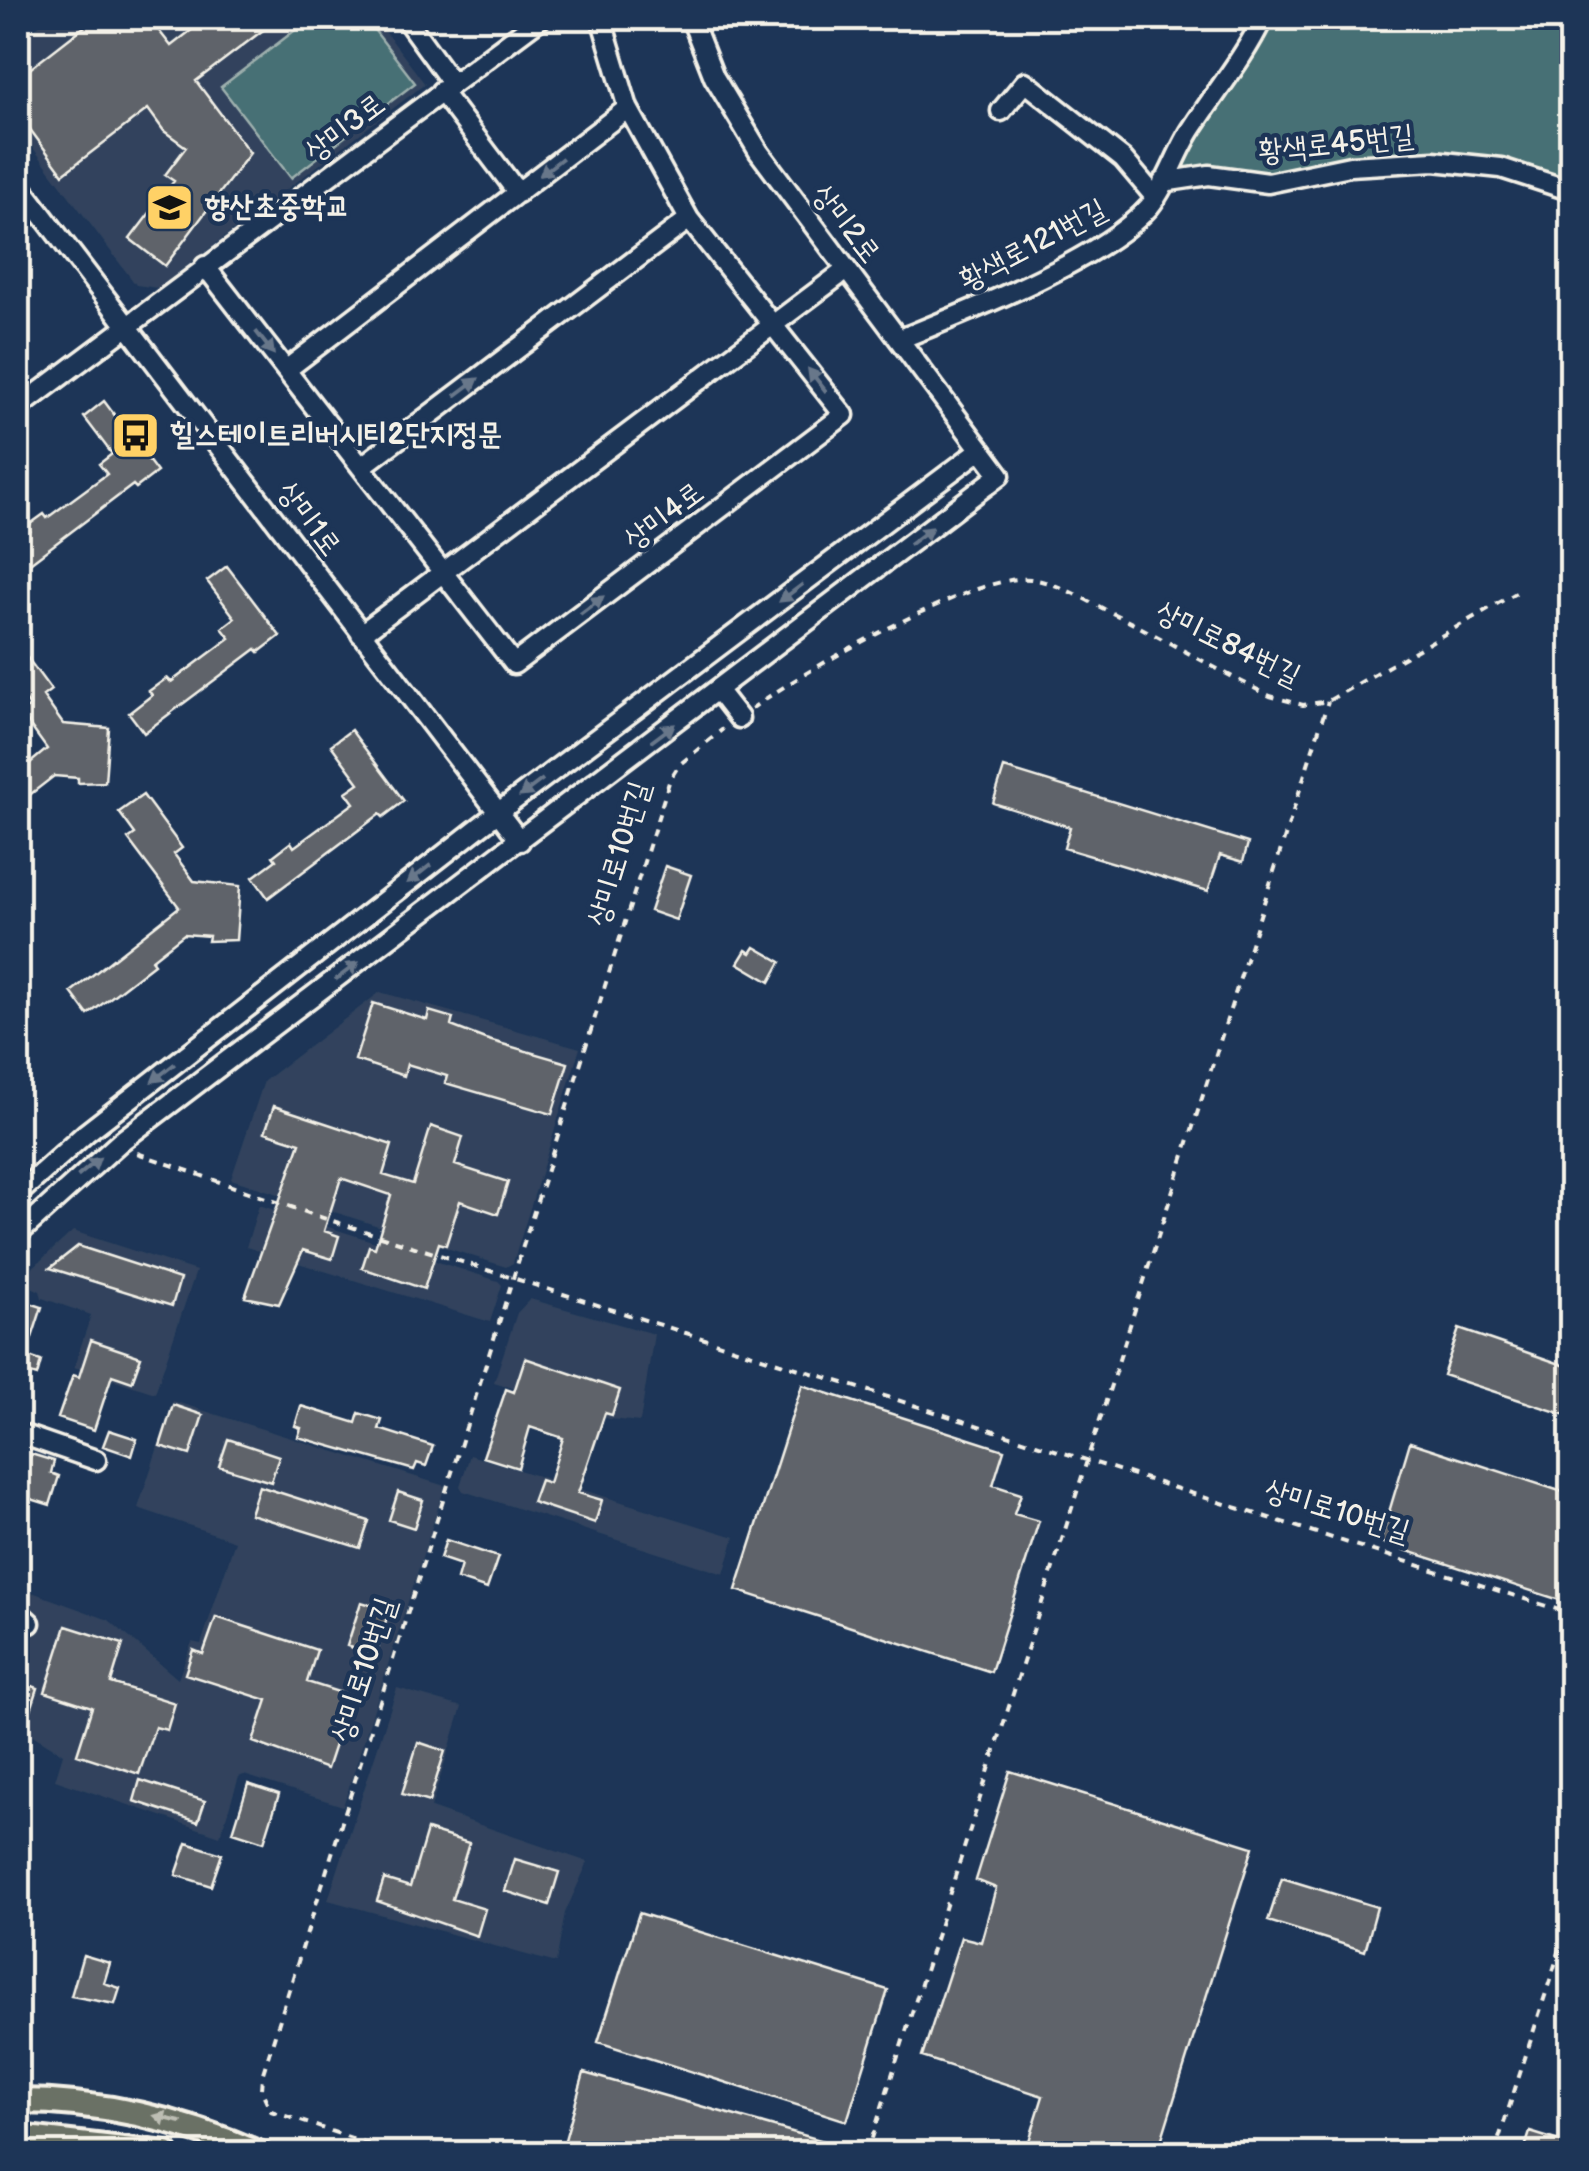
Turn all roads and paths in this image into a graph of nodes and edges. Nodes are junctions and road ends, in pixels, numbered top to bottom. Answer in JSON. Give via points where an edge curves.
{"nodes":[{"id":1,"x":405,"y":18,"type":"edge"},
{"id":2,"x":541,"y":18,"type":"edge"},
{"id":3,"x":601,"y":18,"type":"edge"},
{"id":4,"x":691,"y":18,"type":"edge"},
{"id":5,"x":1263,"y":18,"type":"edge"},
{"id":6,"x":447,"y":87,"type":"junction"},
{"id":7,"x":628,"y":108,"type":"junction"},
{"id":8,"x":1001,"y":111,"type":"dead end"},
{"id":9,"x":18,"y":183,"type":"edge"},
{"id":10,"x":1160,"y":190,"type":"junction"},
{"id":11,"x":1572,"y":190,"type":"edge"},
{"id":12,"x":518,"y":193,"type":"junction"},
{"id":13,"x":689,"y":219,"type":"junction"},
{"id":14,"x":205,"y":266,"type":"junction"},
{"id":15,"x":846,"y":270,"type":"junction"},
{"id":16,"x":772,"y":322,"type":"junction"},
{"id":17,"x":128,"y":327,"type":"junction"},
{"id":18,"x":900,"y":339,"type":"junction"},
{"id":19,"x":286,"y":370,"type":"junction"},
{"id":20,"x":18,"y":408,"type":"edge"},
{"id":21,"x":980,"y":450,"type":"junction"},
{"id":22,"x":361,"y":467,"type":"junction"},
{"id":23,"x":444,"y":574,"type":"junction"},
{"id":24,"x":1020,"y":578,"type":"joint"},
{"id":25,"x":1516,"y":593,"type":"dead end"},
{"id":26,"x":362,"y":634,"type":"junction"},
{"id":27,"x":718,"y":691,"type":"junction"},
{"id":28,"x":1328,"y":701,"type":"junction"},
{"id":29,"x":739,"y":718,"type":"junction"},
{"id":30,"x":496,"y":814,"type":"junction"},
{"id":31,"x":520,"y":841,"type":"junction"},
{"id":32,"x":120,"y":1142,"type":"junction"},
{"id":33,"x":18,"y":1194,"type":"edge"},
{"id":34,"x":18,"y":1234,"type":"edge"},
{"id":35,"x":515,"y":1278,"type":"junction"},
{"id":36,"x":18,"y":1433,"type":"edge"},
{"id":37,"x":96,"y":1460,"type":"dead end"},
{"id":38,"x":1086,"y":1462,"type":"junction"},
{"id":39,"x":1572,"y":1614,"type":"edge"},
{"id":40,"x":1572,"y":1912,"type":"edge"},
{"id":41,"x":18,"y":2101,"type":"edge"},
{"id":42,"x":18,"y":2138,"type":"edge"},
{"id":43,"x":166,"y":2154,"type":"edge"},
{"id":44,"x":260,"y":2154,"type":"edge"},
{"id":45,"x":399,"y":2154,"type":"edge"},
{"id":46,"x":868,"y":2154,"type":"edge"},
{"id":47,"x":1494,"y":2154,"type":"edge"}],
"edges":[{"from":1,"to":6,"type":"street"},
{"from":2,"to":6,"type":"street","name":"상미3로"},
{"from":3,"to":7,"type":"street","name":"상미4로"},
{"from":4,"to":15,"type":"street","name":"상미2로","via":[[735,115]]},
{"from":5,"to":10,"type":"street","name":"황색로121번길","via":[[1172,159]]},
{"from":6,"to":12,"type":"street"},
{"from":6,"to":14,"type":"street","name":"상미3로"},
{"from":7,"to":12,"type":"street","one_way":true},
{"from":7,"to":13,"type":"street","name":"상미4로"},
{"from":8,"to":10,"type":"street","via":[[1025,82]]},
{"from":9,"to":17,"type":"street","name":"상미1로"},
{"from":10,"to":11,"type":"street","name":"황색로45번길","via":[[1209,175],[1268,183],[1350,166],[1434,161],[1502,168]]},
{"from":10,"to":18,"type":"street","name":"황색로121번길","via":[[1136,220],[1040,277]]},
{"from":12,"to":19,"type":"street"},
{"from":13,"to":16,"type":"street","name":"상미4로"},
{"from":22,"to":13,"type":"street","one_way":true},
{"from":14,"to":17,"type":"street","name":"상미3로"},
{"from":14,"to":19,"type":"street","name":"상미4로","one_way":true},
{"from":15,"to":16,"type":"street"},
{"from":15,"to":18,"type":"street","name":"상미2로"},
{"from":16,"to":23,"type":"street"},
{"from":23,"to":16,"type":"street","name":"상미4로","one_way":true,"via":[[514,664],[844,415]]},
{"from":17,"to":20,"type":"street","name":"상미3로"},
{"from":17,"to":26,"type":"street","name":"상미1로"},
{"from":18,"to":21,"type":"street","name":"상미2로"},
{"from":19,"to":22,"type":"street","name":"상미4로"},
{"from":27,"to":21,"type":"street","one_way":true,"via":[[1000,475]]},
{"from":21,"to":30,"type":"street","one_way":true},
{"from":22,"to":23,"type":"street","name":"상미4로"},
{"from":23,"to":26,"type":"street"},
{"from":24,"to":28,"type":"path","name":"상미로84번길","via":[[1096,604],[1270,696],[1304,704]]},
{"from":24,"to":29,"type":"path","name":"상미로10번길","via":[[965,594],[871,640]]},
{"from":25,"to":28,"type":"path","name":"상미로84번길"},
{"from":26,"to":30,"type":"street","name":"상미1로"},
{"from":27,"to":29,"type":"street"},
{"from":31,"to":27,"type":"street","one_way":true},
{"from":28,"to":38,"type":"path"},
{"from":29,"to":35,"type":"path","name":"상미로10번길","via":[[670,778]]},
{"from":30,"to":31,"type":"street","name":"상미1로"},
{"from":30,"to":33,"type":"street","one_way":true,"via":[[86,1133]]},
{"from":32,"to":31,"type":"street","one_way":true},
{"from":34,"to":32,"type":"street","one_way":true},
{"from":32,"to":35,"type":"path","name":"상미로10번길","via":[[164,1166]]},
{"from":35,"to":38,"type":"path","name":"상미로10번길"},
{"from":35,"to":45,"type":"path","name":"상미로10번길","via":[[260,2089],[271,2111]]},
{"from":36,"to":37,"type":"street"},
{"from":38,"to":39,"type":"path","name":"상미로10번길"},
{"from":38,"to":46,"type":"path"},
{"from":40,"to":47,"type":"path"},
{"from":44,"to":41,"type":"main road","one_way":true,"via":[[197,2126],[150,2115]]},
{"from":42,"to":43,"type":"main road"}]}
